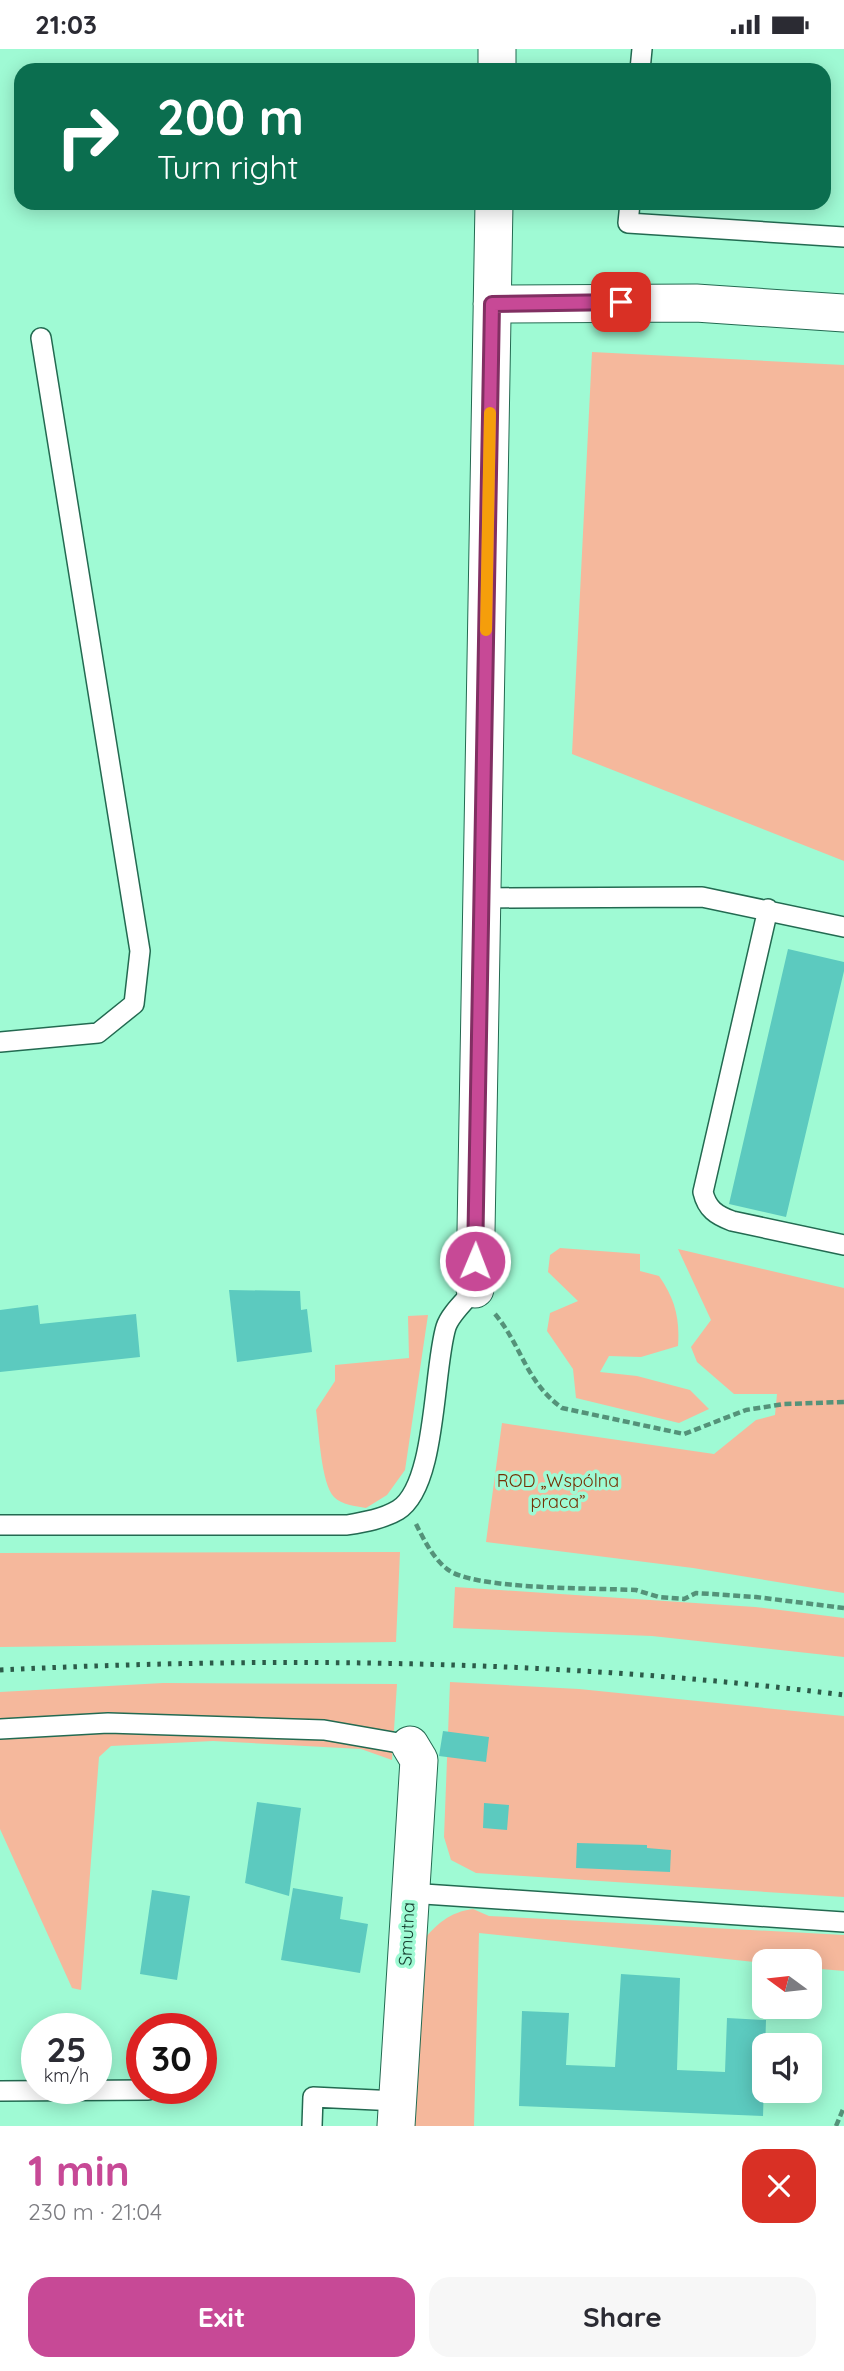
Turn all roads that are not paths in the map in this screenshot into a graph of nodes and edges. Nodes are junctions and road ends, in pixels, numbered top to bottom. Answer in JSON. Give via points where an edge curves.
{"nodes":[{"id":1,"x":494,"y":210,"type":"edge"},
{"id":2,"x":629,"y":210,"type":"edge"},
{"id":3,"x":844,"y":237,"type":"edge"},
{"id":4,"x":492,"y":304,"type":"junction"},
{"id":5,"x":844,"y":313,"type":"edge"},
{"id":6,"x":41,"y":338,"type":"dead end"},
{"id":7,"x":481,"y":898,"type":"junction"},
{"id":8,"x":768,"y":909,"type":"junction"},
{"id":9,"x":844,"y":927,"type":"edge"},
{"id":10,"x":0,"y":1042,"type":"edge"},
{"id":11,"x":844,"y":1245,"type":"edge"},
{"id":12,"x":475,"y":1289,"type":"joint"},
{"id":13,"x":0,"y":1525,"type":"edge"},
{"id":14,"x":0,"y":1728,"type":"edge"},
{"id":15,"x":410,"y":1745,"type":"joint"},
{"id":16,"x":409,"y":1893,"type":"junction"},
{"id":17,"x":844,"y":1922,"type":"edge"},
{"id":18,"x":126,"y":2090,"type":"edge"},
{"id":19,"x":0,"y":2091,"type":"edge"},
{"id":20,"x":397,"y":2114,"type":"edge"},
{"id":21,"x":312,"y":2126,"type":"edge"}],
"edges":[{"from":1,"to":4,"type":"street"},
{"from":2,"to":3,"type":"lane","via":[[628,223]]},
{"from":4,"to":5,"type":"street","via":[[696,303]]},
{"from":4,"to":7,"type":"street"},
{"from":6,"to":10,"type":"lane","via":[[140,951],[134,1004],[98,1033]]},
{"from":7,"to":8,"type":"lane","via":[[702,897]]},
{"from":7,"to":12,"type":"street"},
{"from":8,"to":9,"type":"lane"},
{"from":8,"to":11,"type":"lane","via":[[703,1192],[706,1205],[732,1221]]},
{"from":12,"to":13,"type":"lane","via":[[446,1325],[421,1474],[406,1503],[378,1519],[348,1525]]},
{"from":14,"to":15,"type":"lane","via":[[108,1723],[324,1730]]},
{"from":15,"to":16,"type":"street","name":"Smutna","via":[[419,1760]]},
{"from":16,"to":17,"type":"lane"},
{"from":16,"to":20,"type":"street","name":"Smutna"},
{"from":18,"to":19,"type":"lane"},
{"from":20,"to":21,"type":"lane","via":[[313,2097]]}]}
